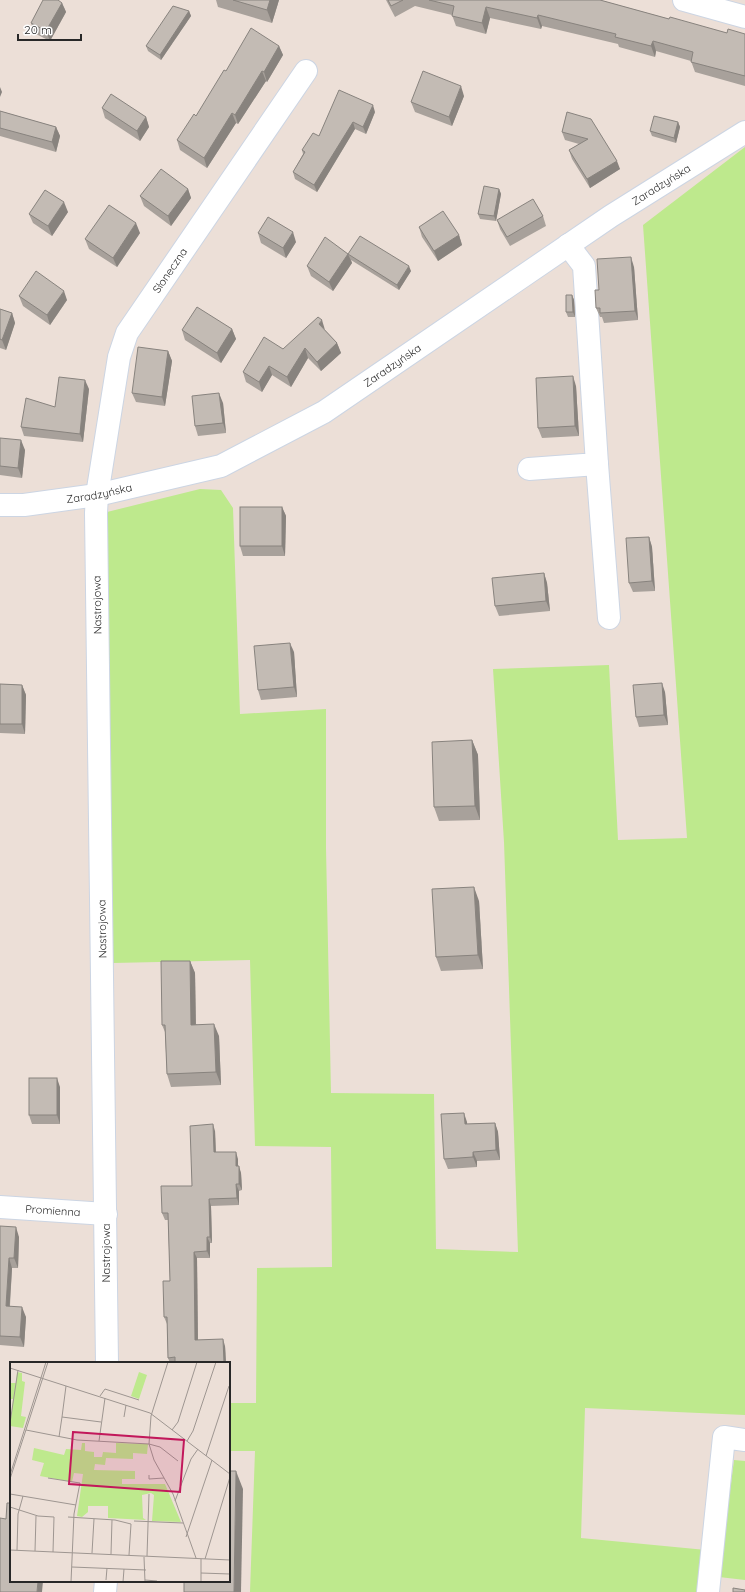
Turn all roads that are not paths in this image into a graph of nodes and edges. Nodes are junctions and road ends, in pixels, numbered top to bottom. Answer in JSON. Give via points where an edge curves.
{"nodes":[{"id":1,"x":684,"y":0,"type":"edge"},
{"id":2,"x":745,"y":17,"type":"edge"},
{"id":3,"x":306,"y":71,"type":"dead end"},
{"id":4,"x":745,"y":132,"type":"edge"},
{"id":5,"x":568,"y":245,"type":"junction"},
{"id":6,"x":597,"y":464,"type":"junction"},
{"id":7,"x":529,"y":469,"type":"dead end"},
{"id":8,"x":97,"y":495,"type":"junction"},
{"id":9,"x":0,"y":505,"type":"edge"},
{"id":10,"x":609,"y":618,"type":"dead end"},
{"id":11,"x":0,"y":1207,"type":"edge"},
{"id":12,"x":106,"y":1214,"type":"junction"},
{"id":13,"x":107,"y":1362,"type":"edge"},
{"id":14,"x":745,"y":1440,"type":"edge"},
{"id":15,"x":106,"y":1582,"type":"edge"},
{"id":16,"x":105,"y":1592,"type":"edge"},
{"id":17,"x":708,"y":1592,"type":"edge"}],
"edges":[{"from":1,"to":2,"type":"street"},
{"from":3,"to":8,"type":"street","name":"Słoneczna","via":[[127,333],[121,347]]},
{"from":4,"to":5,"type":"street","name":"Zaradzyńska"},
{"from":5,"to":6,"type":"street","via":[[584,266]]},
{"from":5,"to":8,"type":"street","name":"Zaradzyńska","via":[[324,412],[221,466]]},
{"from":6,"to":7,"type":"street"},
{"from":6,"to":10,"type":"street"},
{"from":8,"to":9,"type":"street","name":"Zaradzyńska","via":[[24,505]]},
{"from":8,"to":12,"type":"street","name":"Nastrojowa"},
{"from":11,"to":12,"type":"street","name":"Promienna"},
{"from":12,"to":13,"type":"street","name":"Nastrojowa"},
{"from":14,"to":17,"type":"street","via":[[724,1437]]},
{"from":15,"to":16,"type":"street"}]}
